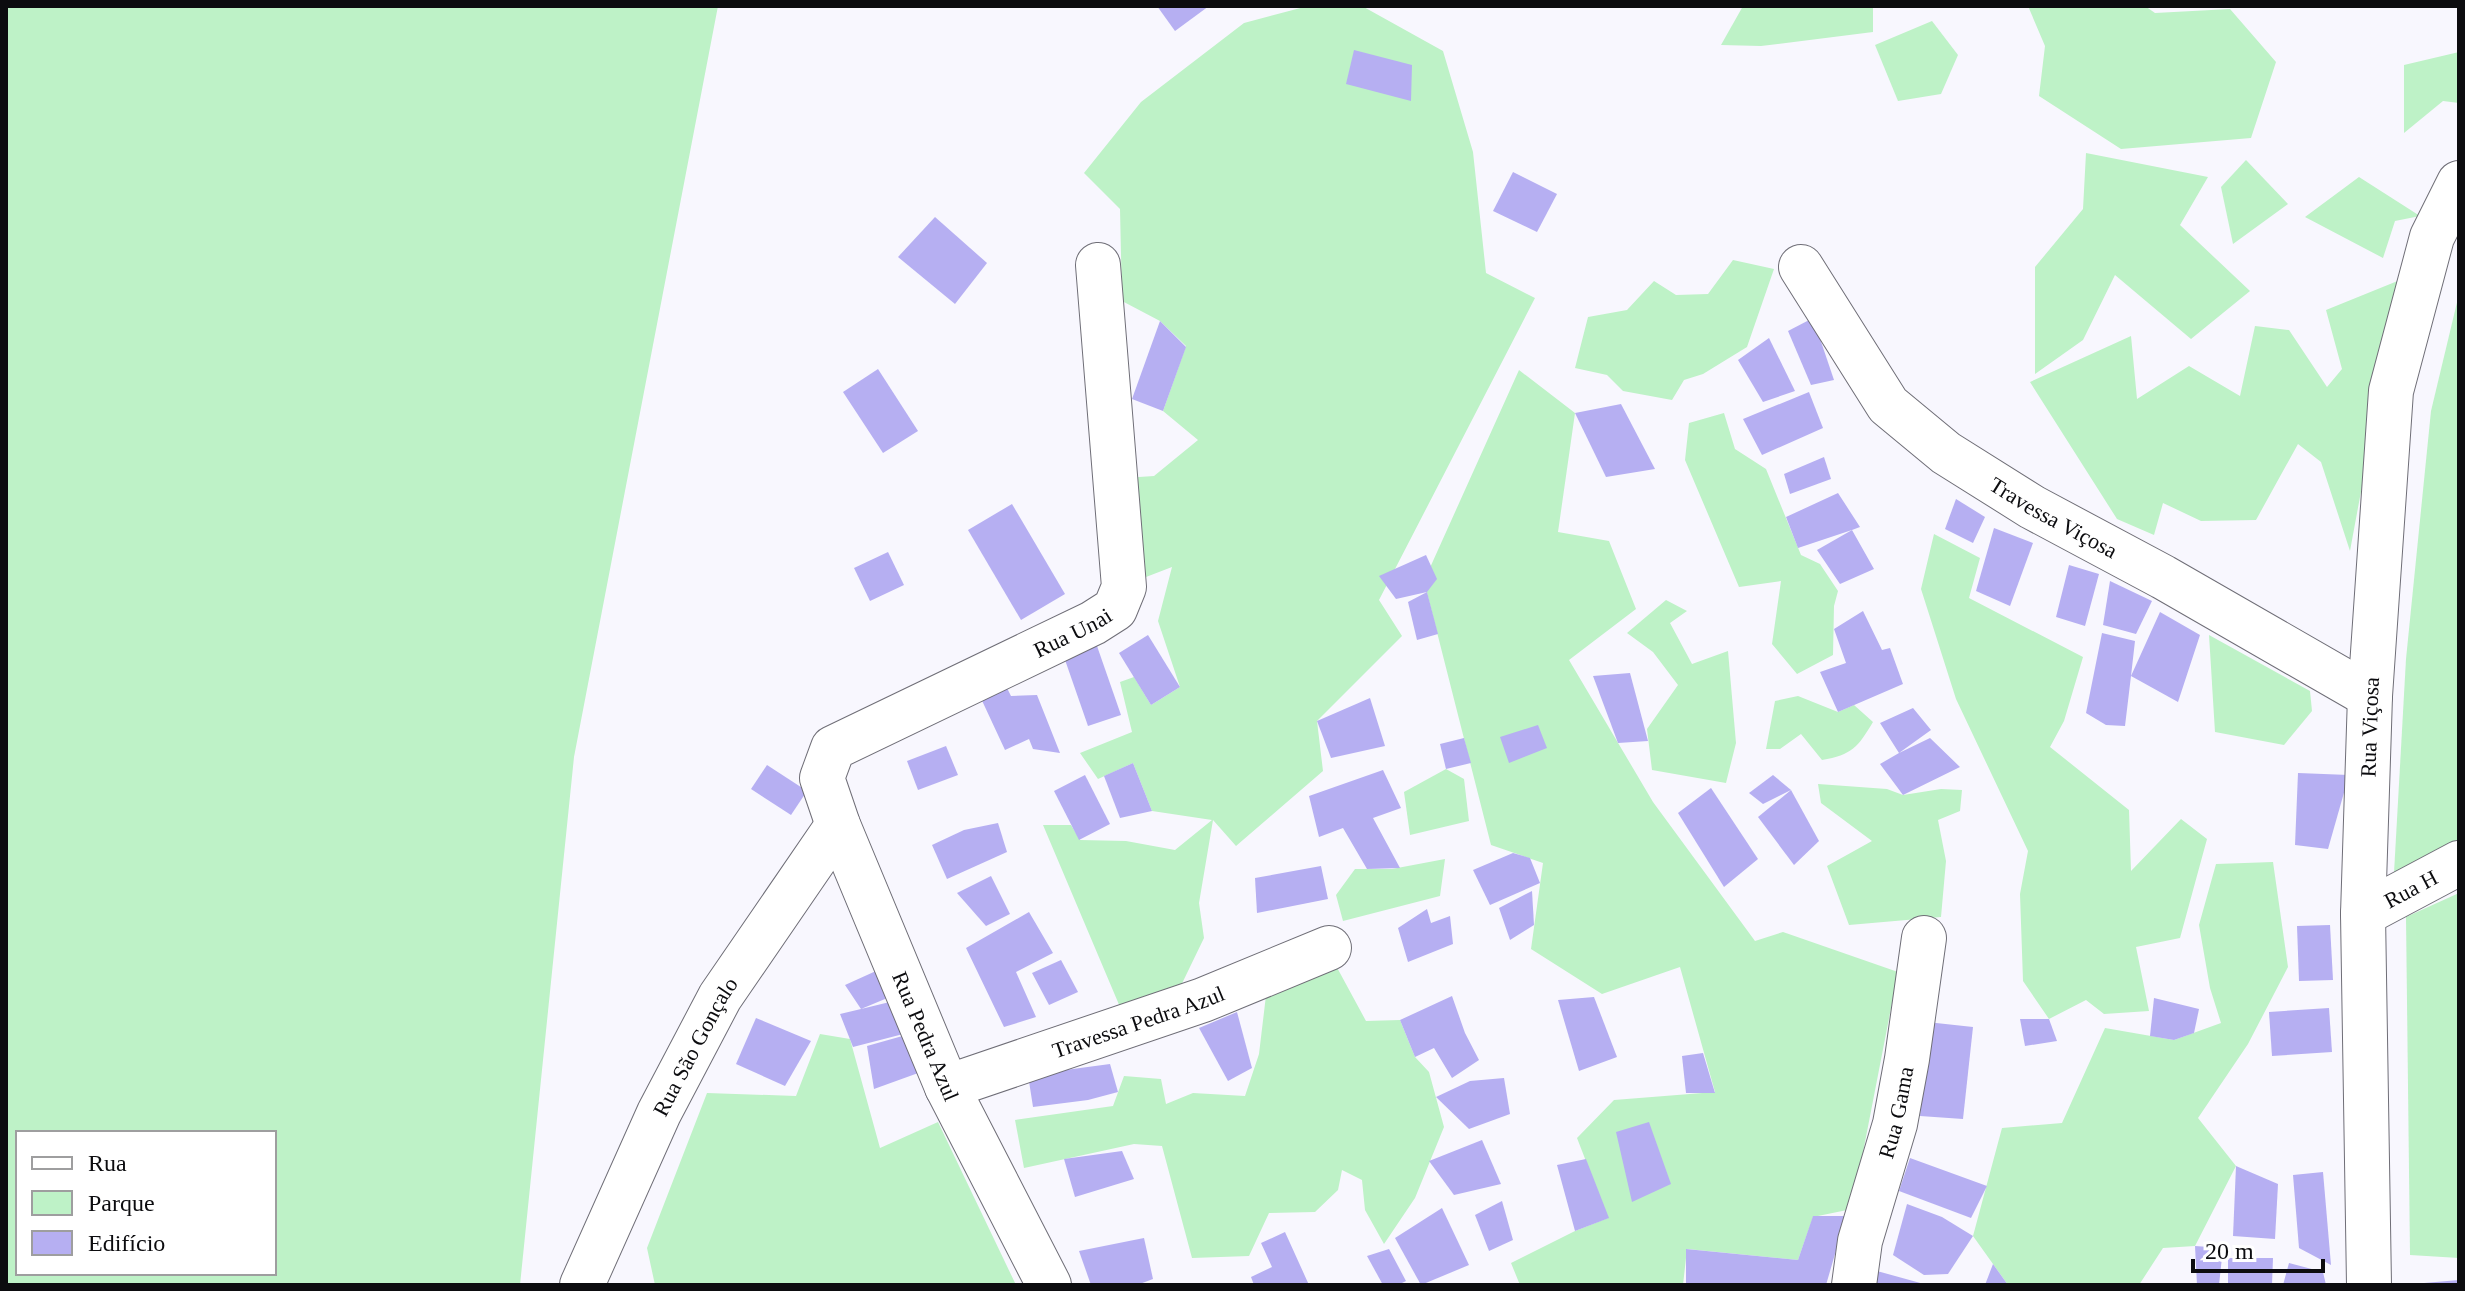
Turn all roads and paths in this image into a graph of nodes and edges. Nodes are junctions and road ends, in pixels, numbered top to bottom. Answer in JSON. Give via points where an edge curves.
{"nodes":[{"id":1,"x":2459,"y":183,"type":"edge"},
{"id":2,"x":1098,"y":265,"type":"dead end"},
{"id":3,"x":1801,"y":267,"type":"dead end"},
{"id":4,"x":2370,"y":696,"type":"junction"},
{"id":5,"x":822,"y":778,"type":"joint"},
{"id":6,"x":838,"y":825,"type":"junction"},
{"id":7,"x":2459,"y":863,"type":"edge"},
{"id":8,"x":2363,"y":914,"type":"junction"},
{"id":9,"x":1924,"y":938,"type":"dead end"},
{"id":10,"x":1329,"y":948,"type":"dead end"},
{"id":11,"x":947,"y":1087,"type":"junction"},
{"id":12,"x":582,"y":1285,"type":"edge"},
{"id":13,"x":1049,"y":1285,"type":"edge"},
{"id":14,"x":1854,"y":1285,"type":"edge"},
{"id":15,"x":2369,"y":1285,"type":"edge"}],
"edges":[{"from":1,"to":4,"type":"street","name":"Rua Viçosa","via":[[2432,237],[2391,391]]},
{"from":2,"to":5,"type":"street","name":"Rua Unai","via":[[1124,587],[1115,609],[833,748]]},
{"from":3,"to":4,"type":"street","name":"Travessa Viçosa","via":[[1888,405],[1946,453],[2032,507]]},
{"from":4,"to":8,"type":"street","name":"Rua Viçosa"},
{"from":5,"to":6,"type":"street","name":"Rua Pedra Azul"},
{"from":6,"to":11,"type":"street","name":"Rua Pedra Azul"},
{"from":6,"to":12,"type":"street","name":"Rua São Gonçalo","via":[[720,997],[659,1113]]},
{"from":7,"to":8,"type":"street","name":"Rua H"},
{"from":8,"to":15,"type":"street","name":"Rua Viçosa"},
{"from":9,"to":14,"type":"street","name":"Rua Gama","via":[[1895,1124],[1860,1241]]},
{"from":10,"to":11,"type":"street","name":"Travessa Pedra Azul","via":[[1190,1005]]},
{"from":11,"to":13,"type":"street","name":"Rua Pedra Azul"}]}
